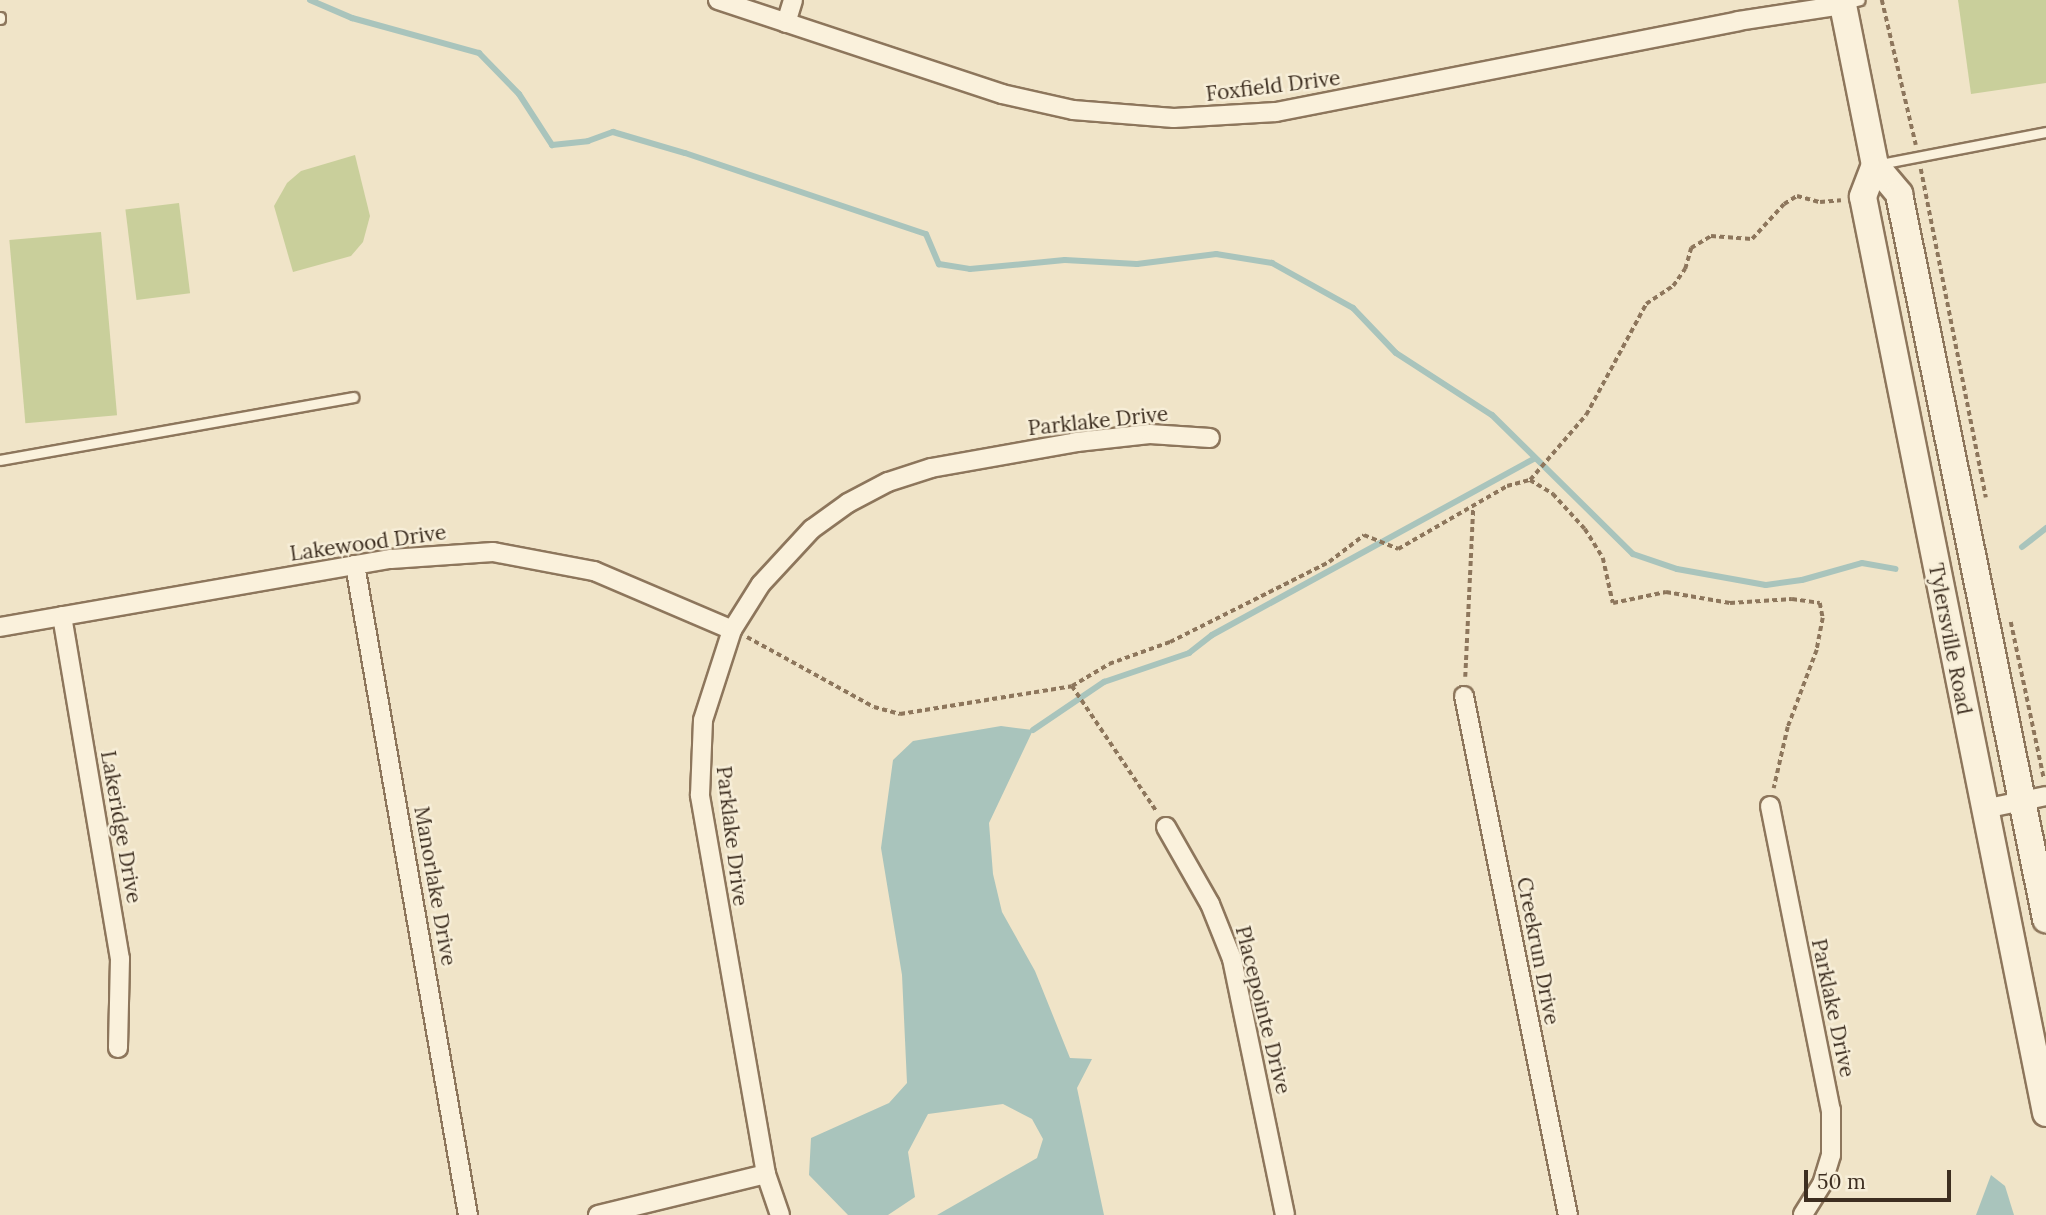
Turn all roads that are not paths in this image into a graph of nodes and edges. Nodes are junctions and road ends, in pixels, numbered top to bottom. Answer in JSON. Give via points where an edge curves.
{"nodes":[{"id":1,"x":718,"y":0,"type":"edge"},
{"id":2,"x":793,"y":0,"type":"edge"},
{"id":3,"x":1848,"y":2,"type":"edge"},
{"id":4,"x":786,"y":23,"type":"junction"},
{"id":5,"x":2046,"y":132,"type":"edge"},
{"id":6,"x":1875,"y":165,"type":"junction"},
{"id":7,"x":353,"y":397,"type":"dead end"},
{"id":8,"x":1210,"y":438,"type":"dead end"},
{"id":9,"x":0,"y":460,"type":"edge"},
{"id":10,"x":355,"y":565,"type":"junction"},
{"id":11,"x":62,"y":616,"type":"junction"},
{"id":12,"x":0,"y":627,"type":"edge"},
{"id":13,"x":732,"y":630,"type":"junction"},
{"id":14,"x":1464,"y":696,"type":"road end"},
{"id":15,"x":2034,"y":799,"type":"edge"},
{"id":16,"x":1770,"y":806,"type":"road end"},
{"id":17,"x":1984,"y":809,"type":"junction"},
{"id":18,"x":1166,"y":827,"type":"road end"},
{"id":19,"x":2046,"y":919,"type":"edge"},
{"id":20,"x":118,"y":1048,"type":"dead end"},
{"id":21,"x":2046,"y":1113,"type":"edge"},
{"id":22,"x":766,"y":1174,"type":"junction"},
{"id":23,"x":468,"y":1215,"type":"edge"},
{"id":24,"x":598,"y":1215,"type":"edge"},
{"id":25,"x":780,"y":1215,"type":"edge"},
{"id":26,"x":1285,"y":1215,"type":"edge"},
{"id":27,"x":1568,"y":1215,"type":"edge"},
{"id":28,"x":1803,"y":1215,"type":"edge"}],
"edges":[{"from":1,"to":4,"type":"street","name":"Foxfield Drive"},
{"from":2,"to":4,"type":"street"},
{"from":3,"to":4,"type":"street","name":"Foxfield Drive","via":[[1348,100],[1218,117],[1073,110],[1002,94]]},
{"from":3,"to":6,"type":"main road","name":"Tylersville Road"},
{"from":5,"to":6,"type":"lane"},
{"from":6,"to":15,"type":"main road","name":"Tylersville Road","via":[[1899,194]]},
{"from":6,"to":17,"type":"main road","name":"Tylersville Road","via":[[1863,197]]},
{"from":7,"to":9,"type":"lane"},
{"from":8,"to":13,"type":"street","name":"Parklake Drive","via":[[1150,434],[1077,442],[931,468],[888,482],[812,529],[761,584]]},
{"from":10,"to":11,"type":"street","name":"Lakewood Drive"},
{"from":10,"to":13,"type":"street","name":"Lakewood Drive","via":[[449,552],[500,552],[551,560],[594,571]]},
{"from":10,"to":23,"type":"street","name":"Manorlake Drive"},
{"from":11,"to":12,"type":"street","name":"Lakewood Drive"},
{"from":11,"to":20,"type":"street","name":"Lakeridge Drive","via":[[120,959]]},
{"from":13,"to":22,"type":"street","name":"Parklake Drive","via":[[703,720],[700,795]]},
{"from":14,"to":27,"type":"street","name":"Creekrun Drive"},
{"from":15,"to":17,"type":"street"},
{"from":15,"to":19,"type":"main road","name":"Tylersville Road"},
{"from":16,"to":28,"type":"street","name":"Parklake Drive","via":[[1831,1110],[1831,1155],[1822,1184]]},
{"from":17,"to":21,"type":"main road","name":"Tylersville Road"},
{"from":18,"to":26,"type":"street","name":"Placepointe Drive","via":[[1210,904],[1232,959]]},
{"from":22,"to":24,"type":"street"},
{"from":22,"to":25,"type":"street","name":"Parklake Drive"}]}
